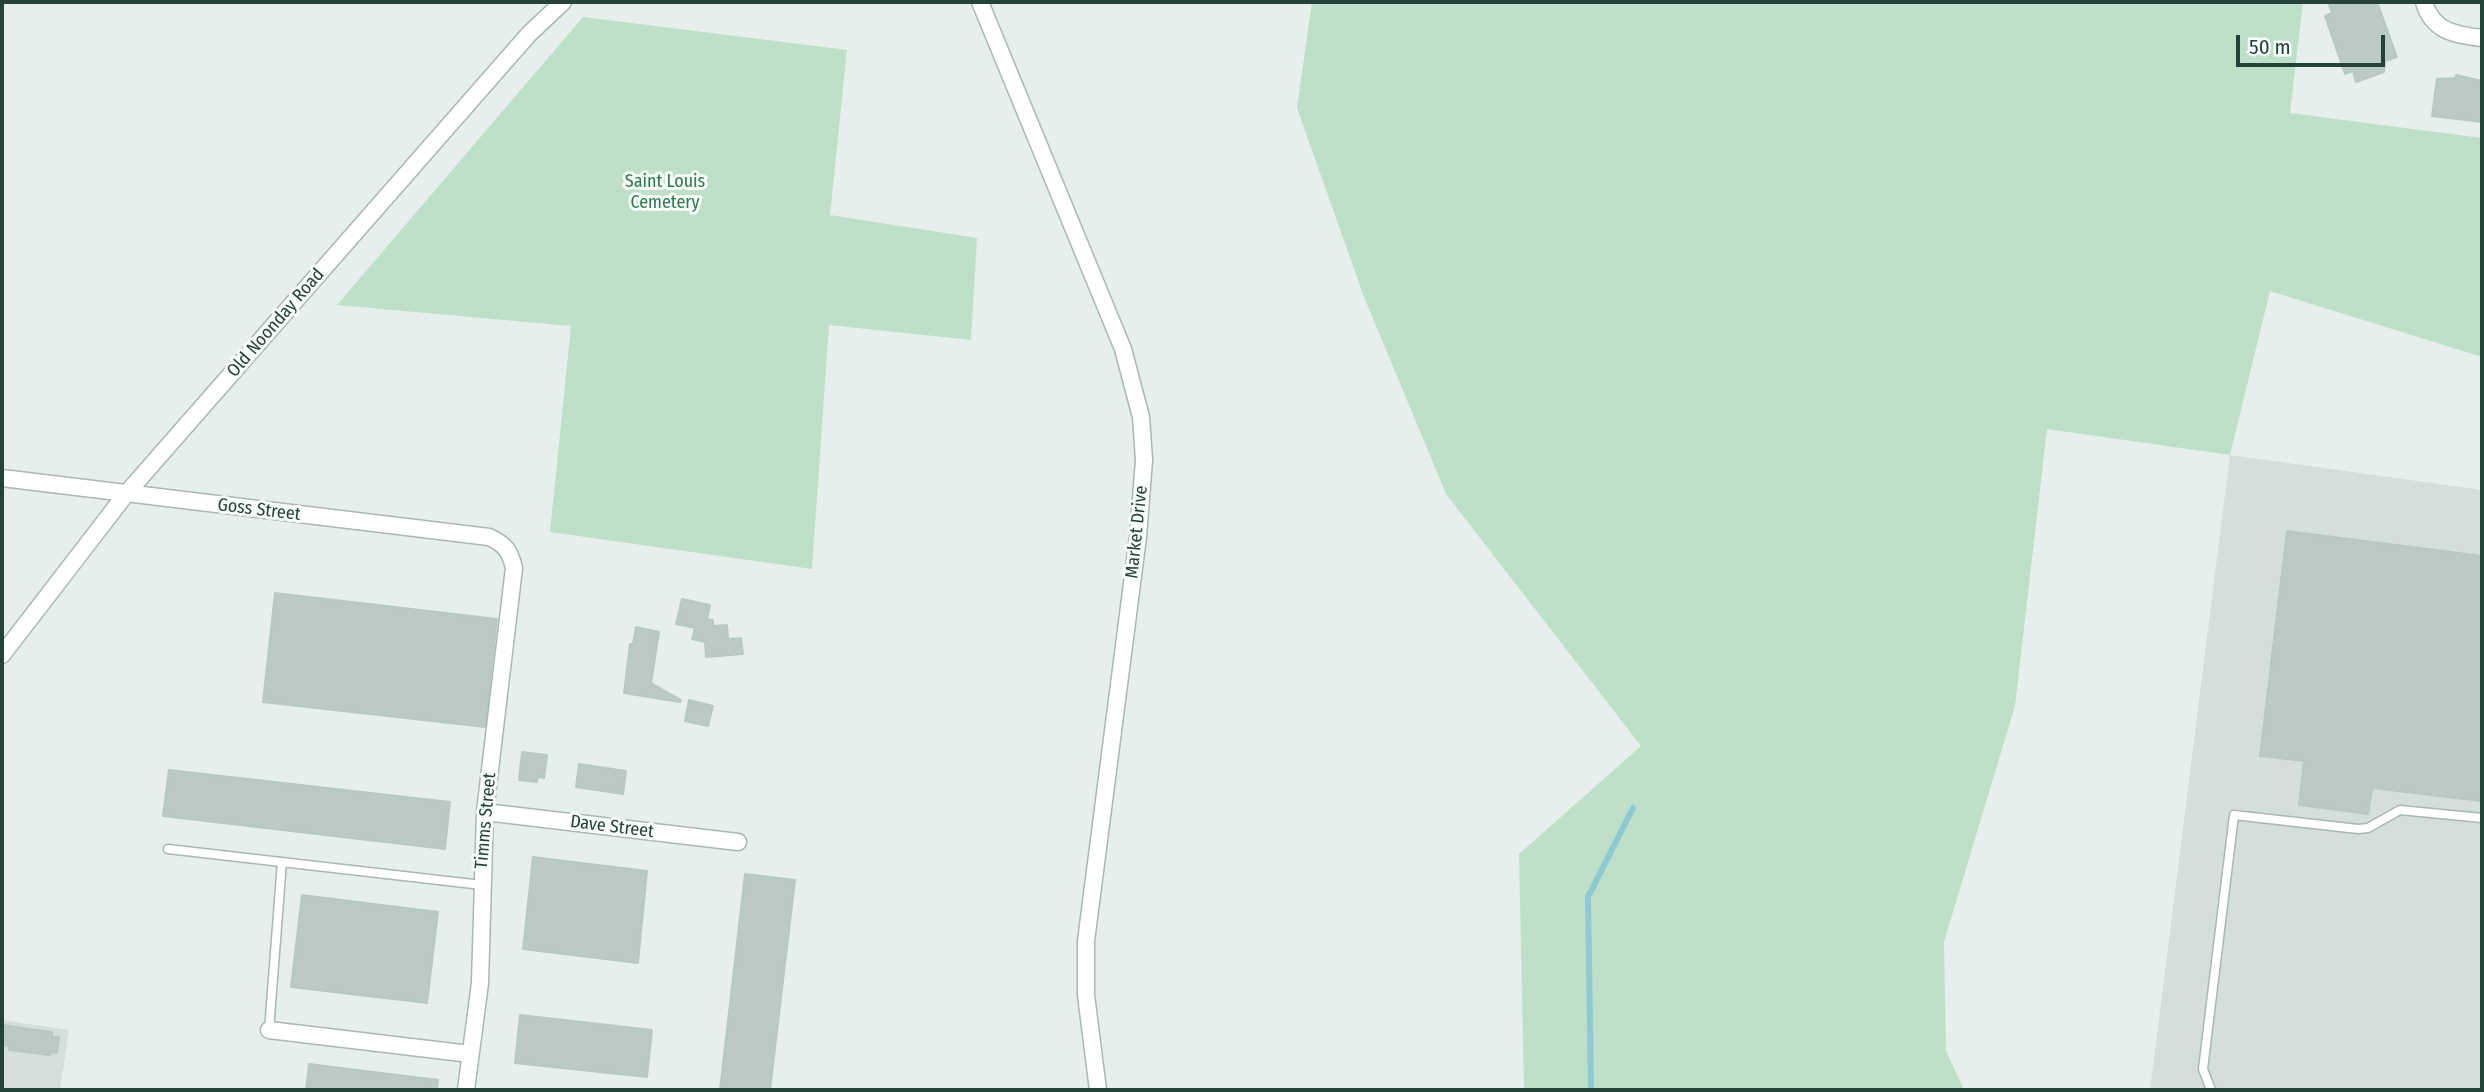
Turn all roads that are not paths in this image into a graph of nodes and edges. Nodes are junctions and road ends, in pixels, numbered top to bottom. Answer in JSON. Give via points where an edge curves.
{"nodes":[{"id":1,"x":563,"y":2,"type":"edge"},
{"id":2,"x":980,"y":2,"type":"edge"},
{"id":3,"x":2424,"y":2,"type":"edge"},
{"id":4,"x":2482,"y":38,"type":"edge"},
{"id":5,"x":2,"y":478,"type":"edge"},
{"id":6,"x":126,"y":495,"type":"junction"},
{"id":7,"x":510,"y":553,"type":"joint"},
{"id":8,"x":2,"y":655,"type":"edge"},
{"id":9,"x":485,"y":812,"type":"junction"},
{"id":10,"x":2482,"y":818,"type":"edge"},
{"id":11,"x":738,"y":842,"type":"dead end"},
{"id":12,"x":167,"y":849,"type":"dead end"},
{"id":13,"x":282,"y":862,"type":"junction"},
{"id":14,"x":482,"y":885,"type":"junction"},
{"id":15,"x":269,"y":1030,"type":"joint"},
{"id":16,"x":470,"y":1054,"type":"junction"},
{"id":17,"x":466,"y":1090,"type":"edge"},
{"id":18,"x":1098,"y":1090,"type":"edge"},
{"id":19,"x":2211,"y":1090,"type":"edge"}],
"edges":[{"from":1,"to":6,"type":"street","name":"Old Noonday Road","via":[[529,34]]},
{"from":2,"to":18,"type":"street","name":"Market Drive","via":[[1123,349],[1142,427],[1138,537],[1086,941],[1088,1015]]},
{"from":3,"to":4,"type":"street","via":[[2431,19],[2444,30]]},
{"from":5,"to":6,"type":"street","name":"Goss Street"},
{"from":6,"to":7,"type":"street","name":"Goss Street","via":[[489,537]]},
{"from":6,"to":8,"type":"street","name":"Old Noonday Road"},
{"from":7,"to":9,"type":"street","name":"Timms Street","via":[[514,568]]},
{"from":9,"to":11,"type":"street","name":"Dave Street"},
{"from":9,"to":14,"type":"street","name":"Timms Street"},
{"from":10,"to":19,"type":"lane","via":[[2400,810],[2358,829],[2234,816],[2203,1069]]},
{"from":12,"to":13,"type":"lane"},
{"from":13,"to":14,"type":"lane"},
{"from":13,"to":15,"type":"lane"},
{"from":14,"to":16,"type":"street","name":"Timms Street","via":[[480,983]]},
{"from":15,"to":16,"type":"street"},
{"from":16,"to":17,"type":"street","name":"Timms Street"}]}
